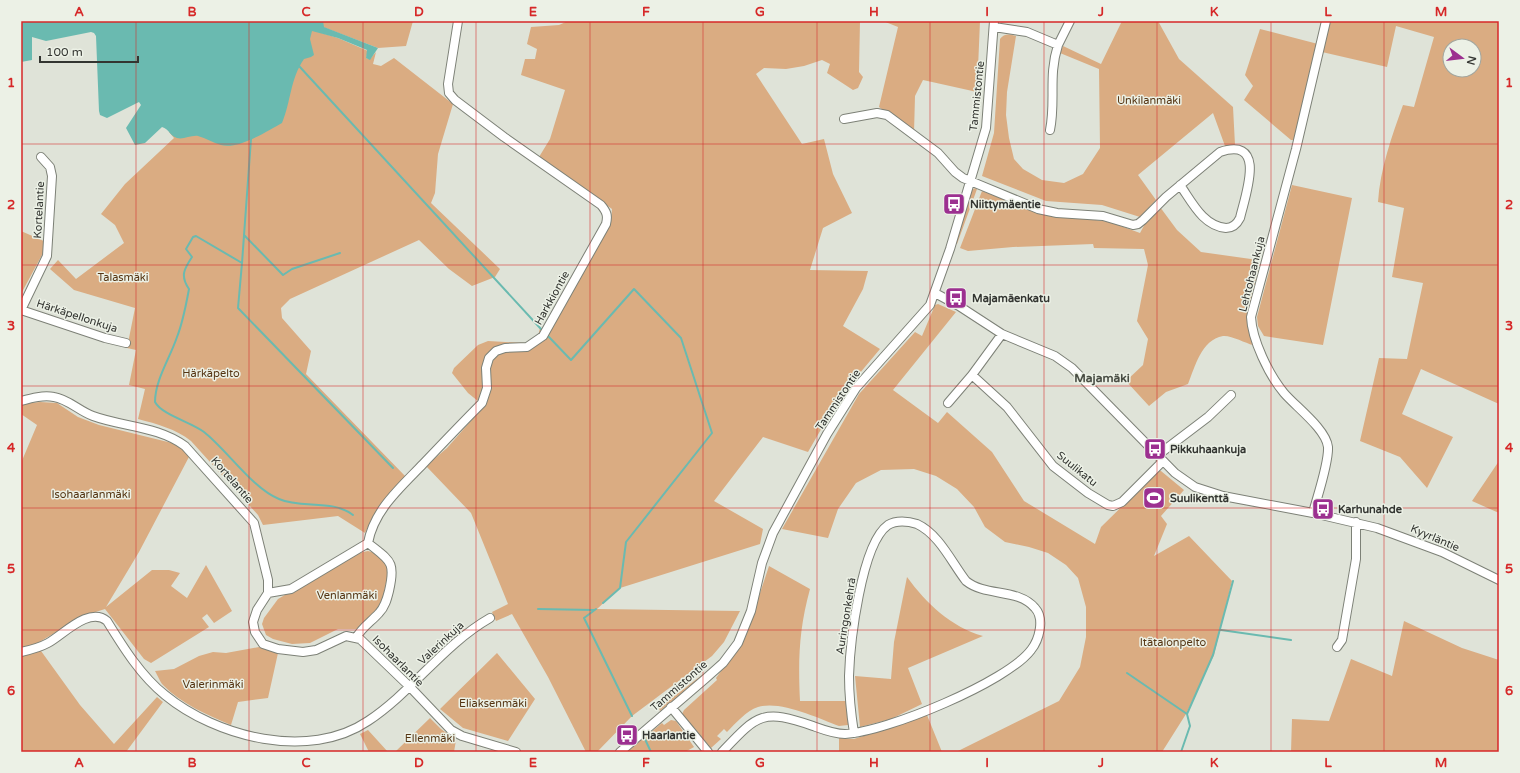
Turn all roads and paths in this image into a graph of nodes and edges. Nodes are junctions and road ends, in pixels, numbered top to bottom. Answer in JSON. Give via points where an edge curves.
{"nodes":[{"id":1,"x":458,"y":21,"type":"edge"},
{"id":2,"x":1070,"y":21,"type":"edge"},
{"id":3,"x":1326,"y":21,"type":"edge"},
{"id":4,"x":994,"y":24,"type":"edge"},
{"id":5,"x":1058,"y":45,"type":"junction"},
{"id":6,"x":844,"y":119,"type":"dead end"},
{"id":7,"x":1050,"y":130,"type":"dead end"},
{"id":8,"x":41,"y":157,"type":"dead end"},
{"id":9,"x":971,"y":181,"type":"junction"},
{"id":10,"x":1180,"y":186,"type":"junction"},
{"id":11,"x":935,"y":293,"type":"junction"},
{"id":12,"x":21,"y":310,"type":"edge"},
{"id":13,"x":1002,"y":334,"type":"junction"},
{"id":14,"x":126,"y":343,"type":"dead end"},
{"id":15,"x":972,"y":375,"type":"junction"},
{"id":16,"x":1231,"y":395,"type":"dead end"},
{"id":17,"x":21,"y":401,"type":"edge"},
{"id":18,"x":948,"y":403,"type":"dead end"},
{"id":19,"x":1160,"y":458,"type":"junction"},
{"id":20,"x":1313,"y":513,"type":"junction"},
{"id":21,"x":1356,"y":522,"type":"junction"},
{"id":22,"x":368,"y":543,"type":"junction"},
{"id":23,"x":1499,"y":580,"type":"edge"},
{"id":24,"x":268,"y":593,"type":"junction"},
{"id":25,"x":490,"y":618,"type":"dead end"},
{"id":26,"x":356,"y":638,"type":"junction"},
{"id":27,"x":1337,"y":647,"type":"dead end"},
{"id":28,"x":21,"y":652,"type":"edge"},
{"id":29,"x":410,"y":687,"type":"junction"},
{"id":30,"x":671,"y":707,"type":"junction"},
{"id":31,"x":854,"y":733,"type":"junction"},
{"id":32,"x":516,"y":752,"type":"edge"},
{"id":33,"x":620,"y":752,"type":"edge"},
{"id":34,"x":708,"y":752,"type":"edge"},
{"id":35,"x":722,"y":752,"type":"edge"}],
"edges":[{"from":1,"to":22,"type":"street","name":"Harkkiontie","via":[[448,84],[449,93],[504,137],[601,205],[606,211],[606,224],[543,336],[527,347],[505,348],[496,351],[489,358],[486,368],[487,388],[482,403],[383,507]]},
{"from":2,"to":5,"type":"street"},
{"from":3,"to":20,"type":"street","name":"Lehtohaankuja","via":[[1296,149],[1251,317],[1262,355],[1276,382],[1326,440],[1328,455]]},
{"from":4,"to":5,"type":"street","via":[[1027,32]]},
{"from":4,"to":9,"type":"street","name":"Tammistontie","via":[[986,128]]},
{"from":5,"to":7,"type":"street","via":[[1051,78],[1053,118]]},
{"from":6,"to":9,"type":"street","via":[[877,113],[887,115],[938,153],[954,172]]},
{"from":8,"to":12,"type":"street","name":"Kortelantie","via":[[50,167],[52,176],[48,251]]},
{"from":9,"to":10,"type":"street","via":[[1038,209],[1103,216],[1133,225],[1143,220]]},
{"from":9,"to":11,"type":"street","name":"Tammistontie"},
{"from":10,"to":10,"type":"street","via":[[1220,152],[1239,150],[1250,162],[1251,170],[1240,218],[1236,225],[1229,228],[1215,226],[1206,220]]},
{"from":11,"to":13,"type":"street"},
{"from":11,"to":30,"type":"street","name":"Tammistontie","via":[[926,311],[856,388],[827,434],[773,533],[762,563],[751,611],[738,643],[713,672]]},
{"from":12,"to":14,"type":"street","name":"Härkäpellonkuja"},
{"from":13,"to":15,"type":"street"},
{"from":13,"to":19,"type":"street","via":[[1055,356],[1072,368]]},
{"from":15,"to":18,"type":"street"},
{"from":15,"to":19,"type":"street","name":"Suulikatu","via":[[1008,407],[1053,466],[1108,505],[1113,506],[1122,502]]},
{"from":16,"to":19,"type":"street"},
{"from":17,"to":24,"type":"street","name":"Kortelantie","via":[[45,396],[60,398],[90,415],[152,430],[185,446],[254,523],[268,580]]},
{"from":19,"to":20,"type":"street","via":[[1188,483],[1207,492]]},
{"from":20,"to":21,"type":"street","name":"Kyyrläntie"},
{"from":21,"to":23,"type":"street","name":"Kyyrläntie","via":[[1411,539]]},
{"from":21,"to":27,"type":"street","via":[[1355,565],[1343,635]]},
{"from":22,"to":24,"type":"street","via":[[291,589]]},
{"from":22,"to":26,"type":"street","via":[[386,558],[392,566],[393,576],[384,607]]},
{"from":24,"to":26,"type":"street","name":"Isohaarlantie","via":[[253,622],[255,632],[263,644],[286,651],[309,652],[340,637]]},
{"from":25,"to":29,"type":"street","name":"Valerinkuja","via":[[461,638]]},
{"from":26,"to":29,"type":"street","name":"Isohaarlantie"},
{"from":28,"to":29,"type":"street","name":"Valerinkuja","via":[[48,643],[85,619],[100,617],[107,621],[150,680],[177,704],[224,728],[286,742],[321,740],[351,730],[375,716]]},
{"from":29,"to":32,"type":"street","name":"Isohaarlantie","via":[[443,723],[456,733]]},
{"from":30,"to":33,"type":"street","name":"Tammistontie"},
{"from":30,"to":34,"type":"street"},
{"from":31,"to":31,"type":"street","name":"Auringonkehrä","via":[[897,722],[970,691],[1008,670],[1024,658],[1036,642],[1040,625],[1040,616],[1036,609],[1019,597],[972,586],[938,542],[917,524],[900,521],[887,526],[878,538],[867,563],[853,628],[849,676]]},
{"from":31,"to":35,"type":"street","name":"Auringonkehrä","via":[[838,734],[788,718],[769,717],[752,722]]}]}
